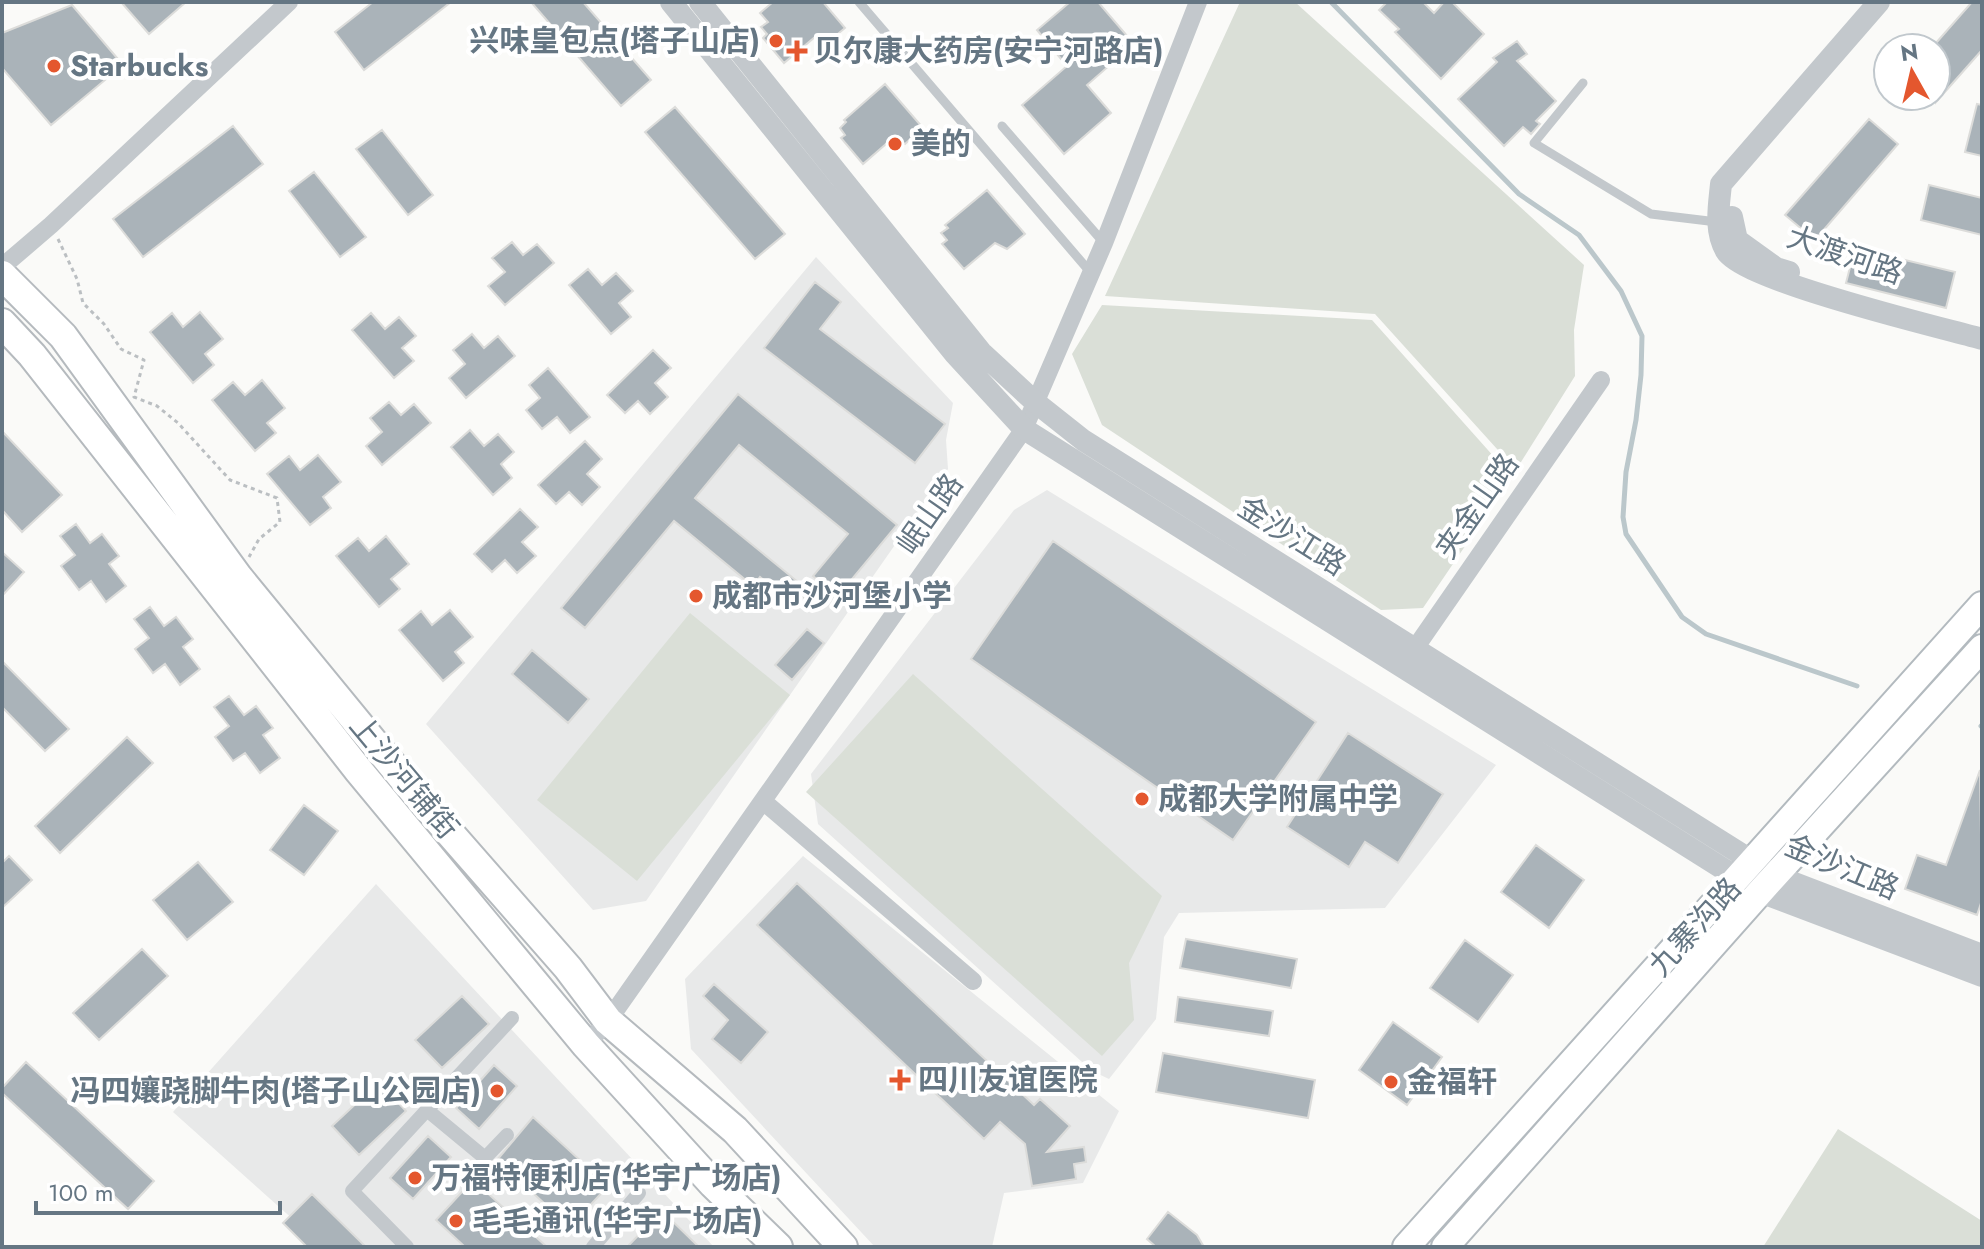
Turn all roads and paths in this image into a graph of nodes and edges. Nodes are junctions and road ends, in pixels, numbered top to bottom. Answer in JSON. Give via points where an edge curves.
{"nodes":[{"id":1,"x":289,"y":2,"type":"edge"},
{"id":2,"x":671,"y":2,"type":"edge"},
{"id":3,"x":700,"y":2,"type":"edge"},
{"id":4,"x":859,"y":2,"type":"edge"},
{"id":5,"x":1198,"y":2,"type":"edge"},
{"id":6,"x":1879,"y":2,"type":"edge"},
{"id":7,"x":1897,"y":2,"type":"edge"},
{"id":8,"x":1583,"y":83,"type":"dead end"},
{"id":9,"x":1002,"y":126,"type":"dead end"},
{"id":10,"x":1726,"y":211,"type":"junction"},
{"id":11,"x":51,"y":225,"type":"junction"},
{"id":12,"x":1104,"y":243,"type":"junction"},
{"id":13,"x":2,"y":267,"type":"edge"},
{"id":14,"x":1091,"y":273,"type":"junction"},
{"id":15,"x":2,"y":275,"type":"edge"},
{"id":16,"x":2,"y":323,"type":"edge"},
{"id":17,"x":1982,"y":328,"type":"edge"},
{"id":18,"x":1982,"y":339,"type":"edge"},
{"id":19,"x":1601,"y":380,"type":"dead end"},
{"id":20,"x":1035,"y":402,"type":"junction"},
{"id":21,"x":1024,"y":429,"type":"junction"},
{"id":22,"x":238,"y":577,"type":"junction"},
{"id":23,"x":1982,"y":605,"type":"edge"},
{"id":24,"x":1982,"y":648,"type":"edge"},
{"id":25,"x":1409,"y":657,"type":"junction"},
{"id":26,"x":763,"y":801,"type":"junction"},
{"id":27,"x":1757,"y":877,"type":"junction"},
{"id":28,"x":1982,"y":955,"type":"edge"},
{"id":29,"x":1982,"y":976,"type":"edge"},
{"id":30,"x":973,"y":981,"type":"dead end"},
{"id":31,"x":512,"y":1018,"type":"dead end"},
{"id":32,"x":608,"y":1021,"type":"junction"},
{"id":33,"x":586,"y":1045,"type":"junction"},
{"id":34,"x":427,"y":1110,"type":"junction"},
{"id":35,"x":507,"y":1135,"type":"dead end"},
{"id":36,"x":639,"y":1193,"type":"dead end"},
{"id":37,"x":407,"y":1247,"type":"edge"},
{"id":38,"x":593,"y":1247,"type":"edge"},
{"id":39,"x":778,"y":1247,"type":"edge"},
{"id":40,"x":843,"y":1247,"type":"edge"},
{"id":41,"x":1406,"y":1247,"type":"edge"},
{"id":42,"x":1445,"y":1247,"type":"edge"}],
"edges":[{"from":1,"to":11,"type":"street"},
{"from":2,"to":21,"type":"street","via":[[955,354]]},
{"from":3,"to":20,"type":"street","name":"金沙江路","via":[[981,352]]},
{"from":4,"to":14,"type":"lane"},
{"from":5,"to":12,"type":"street","name":"岷山路"},
{"from":6,"to":10,"type":"street","via":[[1721,184]]},
{"from":7,"to":10,"type":"street"},
{"from":8,"to":10,"type":"lane","via":[[1534,143],[1651,214]]},
{"from":9,"to":12,"type":"lane"},
{"from":10,"to":17,"type":"street","name":"大渡河路","via":[[1737,240],[1776,268]]},
{"from":10,"to":18,"type":"street","name":"大渡河路","via":[[1726,252],[1754,271]]},
{"from":11,"to":13,"type":"street"},
{"from":11,"to":22,"type":"path","via":[[83,303],[121,349],[144,360],[134,397],[178,423],[230,480],[277,498],[280,522],[259,539]]},
{"from":12,"to":14,"type":"street","name":"岷山路"},
{"from":14,"to":20,"type":"street","name":"岷山路"},
{"from":15,"to":22,"type":"main road","name":"上沙河铺街","via":[[63,336]]},
{"from":16,"to":33,"type":"main road","name":"上沙河铺街","via":[[359,771]]},
{"from":19,"to":25,"type":"street","name":"夹金山路"},
{"from":20,"to":21,"type":"street","name":"岷山路"},
{"from":20,"to":25,"type":"street","name":"金沙江路","via":[[1083,440]]},
{"from":21,"to":25,"type":"street"},
{"from":21,"to":26,"type":"street","name":"岷山路"},
{"from":22,"to":32,"type":"main road","name":"上沙河铺街"},
{"from":23,"to":27,"type":"main road","name":"九寨沟路"},
{"from":24,"to":27,"type":"main road","name":"九寨沟路"},
{"from":25,"to":27,"type":"street","name":"金沙江路"},
{"from":26,"to":30,"type":"street"},
{"from":26,"to":32,"type":"street","name":"岷山路"},
{"from":27,"to":28,"type":"street","name":"金沙江路"},
{"from":27,"to":29,"type":"street","name":"金沙江路"},
{"from":27,"to":41,"type":"main road","name":"九寨沟路"},
{"from":27,"to":42,"type":"main road","name":"九寨沟路"},
{"from":31,"to":34,"type":"street"},
{"from":32,"to":33,"type":"street","name":"岷山路"},
{"from":32,"to":40,"type":"main road","name":"上沙河铺街","via":[[735,1130]]},
{"from":33,"to":39,"type":"main road","name":"上沙河铺街"},
{"from":34,"to":35,"type":"street","via":[[485,1158]]},
{"from":34,"to":37,"type":"street","via":[[352,1191]]},
{"from":36,"to":38,"type":"street"}]}
